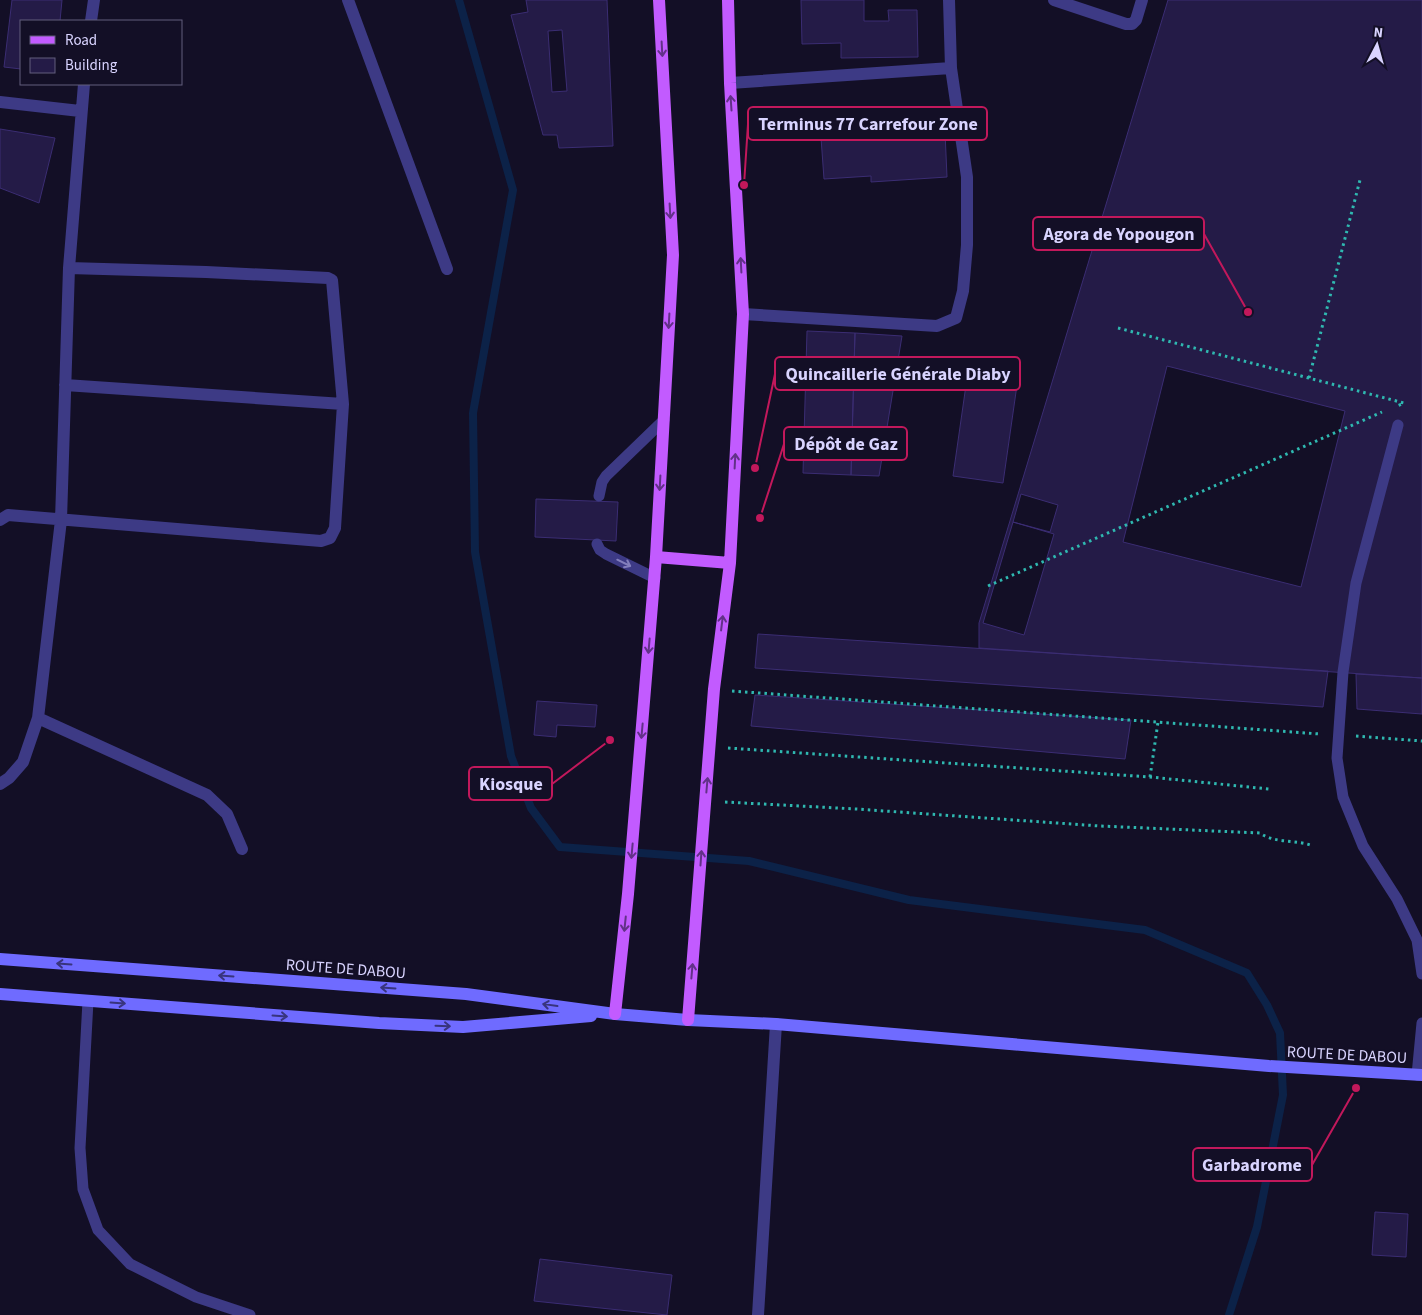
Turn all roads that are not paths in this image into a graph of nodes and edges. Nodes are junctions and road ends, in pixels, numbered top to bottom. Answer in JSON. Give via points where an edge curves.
{"nodes":[{"id":1,"x":94,"y":0,"type":"edge"},
{"id":2,"x":348,"y":0,"type":"edge"},
{"id":3,"x":659,"y":0,"type":"edge"},
{"id":4,"x":728,"y":0,"type":"edge"},
{"id":5,"x":949,"y":0,"type":"edge"},
{"id":6,"x":1054,"y":0,"type":"edge"},
{"id":7,"x":1142,"y":0,"type":"edge"},
{"id":8,"x":91,"y":20,"type":"edge"},
{"id":9,"x":952,"y":68,"type":"junction"},
{"id":10,"x":730,"y":84,"type":"junction"},
{"id":11,"x":84,"y":85,"type":"edge"},
{"id":12,"x":0,"y":102,"type":"edge"},
{"id":13,"x":80,"y":111,"type":"junction"},
{"id":14,"x":69,"y":268,"type":"junction"},
{"id":15,"x":447,"y":269,"type":"dead end"},
{"id":16,"x":743,"y":314,"type":"junction"},
{"id":17,"x":65,"y":385,"type":"junction"},
{"id":18,"x":343,"y":404,"type":"junction"},
{"id":19,"x":664,"y":420,"type":"junction"},
{"id":20,"x":1398,"y":425,"type":"dead end"},
{"id":21,"x":599,"y":496,"type":"dead end"},
{"id":22,"x":0,"y":520,"type":"edge"},
{"id":23,"x":61,"y":520,"type":"junction"},
{"id":24,"x":597,"y":544,"type":"dead end"},
{"id":25,"x":656,"y":557,"type":"junction"},
{"id":26,"x":730,"y":563,"type":"junction"},
{"id":27,"x":655,"y":578,"type":"junction"},
{"id":28,"x":38,"y":718,"type":"junction"},
{"id":29,"x":0,"y":784,"type":"edge"},
{"id":30,"x":242,"y":849,"type":"dead end"},
{"id":31,"x":0,"y":959,"type":"edge"},
{"id":32,"x":1422,"y":974,"type":"edge"},
{"id":33,"x":0,"y":994,"type":"edge"},
{"id":34,"x":88,"y":1001,"type":"junction"},
{"id":35,"x":616,"y":1014,"type":"junction"},
{"id":36,"x":688,"y":1020,"type":"junction"},
{"id":37,"x":1422,"y":1023,"type":"edge"},
{"id":38,"x":776,"y":1024,"type":"junction"},
{"id":39,"x":1420,"y":1075,"type":"edge"},
{"id":40,"x":237,"y":1314,"type":"edge"},
{"id":41,"x":250,"y":1315,"type":"edge"},
{"id":42,"x":758,"y":1315,"type":"edge"}],
"edges":[{"from":1,"to":8,"type":"street"},
{"from":2,"to":15,"type":"street"},
{"from":3,"to":19,"type":"main road","one_way":true,"via":[[673,255]]},
{"from":4,"to":10,"type":"main road"},
{"from":5,"to":9,"type":"street"},
{"from":6,"to":7,"type":"street","via":[[1126,24],[1136,20]]},
{"from":9,"to":10,"type":"street"},
{"from":9,"to":16,"type":"street","via":[[967,177],[963,291],[956,318],[937,326]]},
{"from":16,"to":10,"type":"main road","one_way":true},
{"from":11,"to":13,"type":"street"},
{"from":12,"to":13,"type":"street"},
{"from":13,"to":14,"type":"street"},
{"from":14,"to":17,"type":"street"},
{"from":14,"to":18,"type":"street","via":[[328,278],[333,285]]},
{"from":26,"to":16,"type":"main road","one_way":true},
{"from":17,"to":18,"type":"street"},
{"from":17,"to":23,"type":"street"},
{"from":18,"to":23,"type":"street","via":[[335,528],[330,538],[321,541]]},
{"from":19,"to":21,"type":"lane","via":[[606,476]]},
{"from":19,"to":25,"type":"main road","one_way":true},
{"from":20,"to":32,"type":"lane","via":[[1356,583],[1343,672],[1337,758],[1343,797],[1363,846],[1397,899],[1417,940]]},
{"from":22,"to":23,"type":"street","via":[[8,515]]},
{"from":23,"to":28,"type":"street"},
{"from":24,"to":27,"type":"lane","one_way":true,"via":[[606,554]]},
{"from":25,"to":26,"type":"main road"},
{"from":25,"to":27,"type":"main road"},
{"from":36,"to":26,"type":"main road","one_way":true,"via":[[714,689]]},
{"from":27,"to":35,"type":"main road","one_way":true},
{"from":28,"to":29,"type":"street","via":[[24,762]]},
{"from":28,"to":30,"type":"street","via":[[207,795],[227,814]]},
{"from":35,"to":31,"type":"street","name":"ROUTE DE DABOU","one_way":true,"via":[[466,994]]},
{"from":33,"to":34,"type":"street"},
{"from":34,"to":35,"type":"street","one_way":true,"via":[[463,1027]]},
{"from":34,"to":40,"type":"lane","via":[[80,1148],[83,1190],[98,1230],[130,1264]]},
{"from":35,"to":36,"type":"street","name":"ROUTE DE DABOU"},
{"from":36,"to":38,"type":"street","name":"ROUTE DE DABOU"},
{"from":37,"to":39,"type":"lane"},
{"from":38,"to":39,"type":"street","name":"ROUTE DE DABOU","via":[[1269,1066]]},
{"from":38,"to":42,"type":"street"},
{"from":40,"to":41,"type":"lane"}]}
